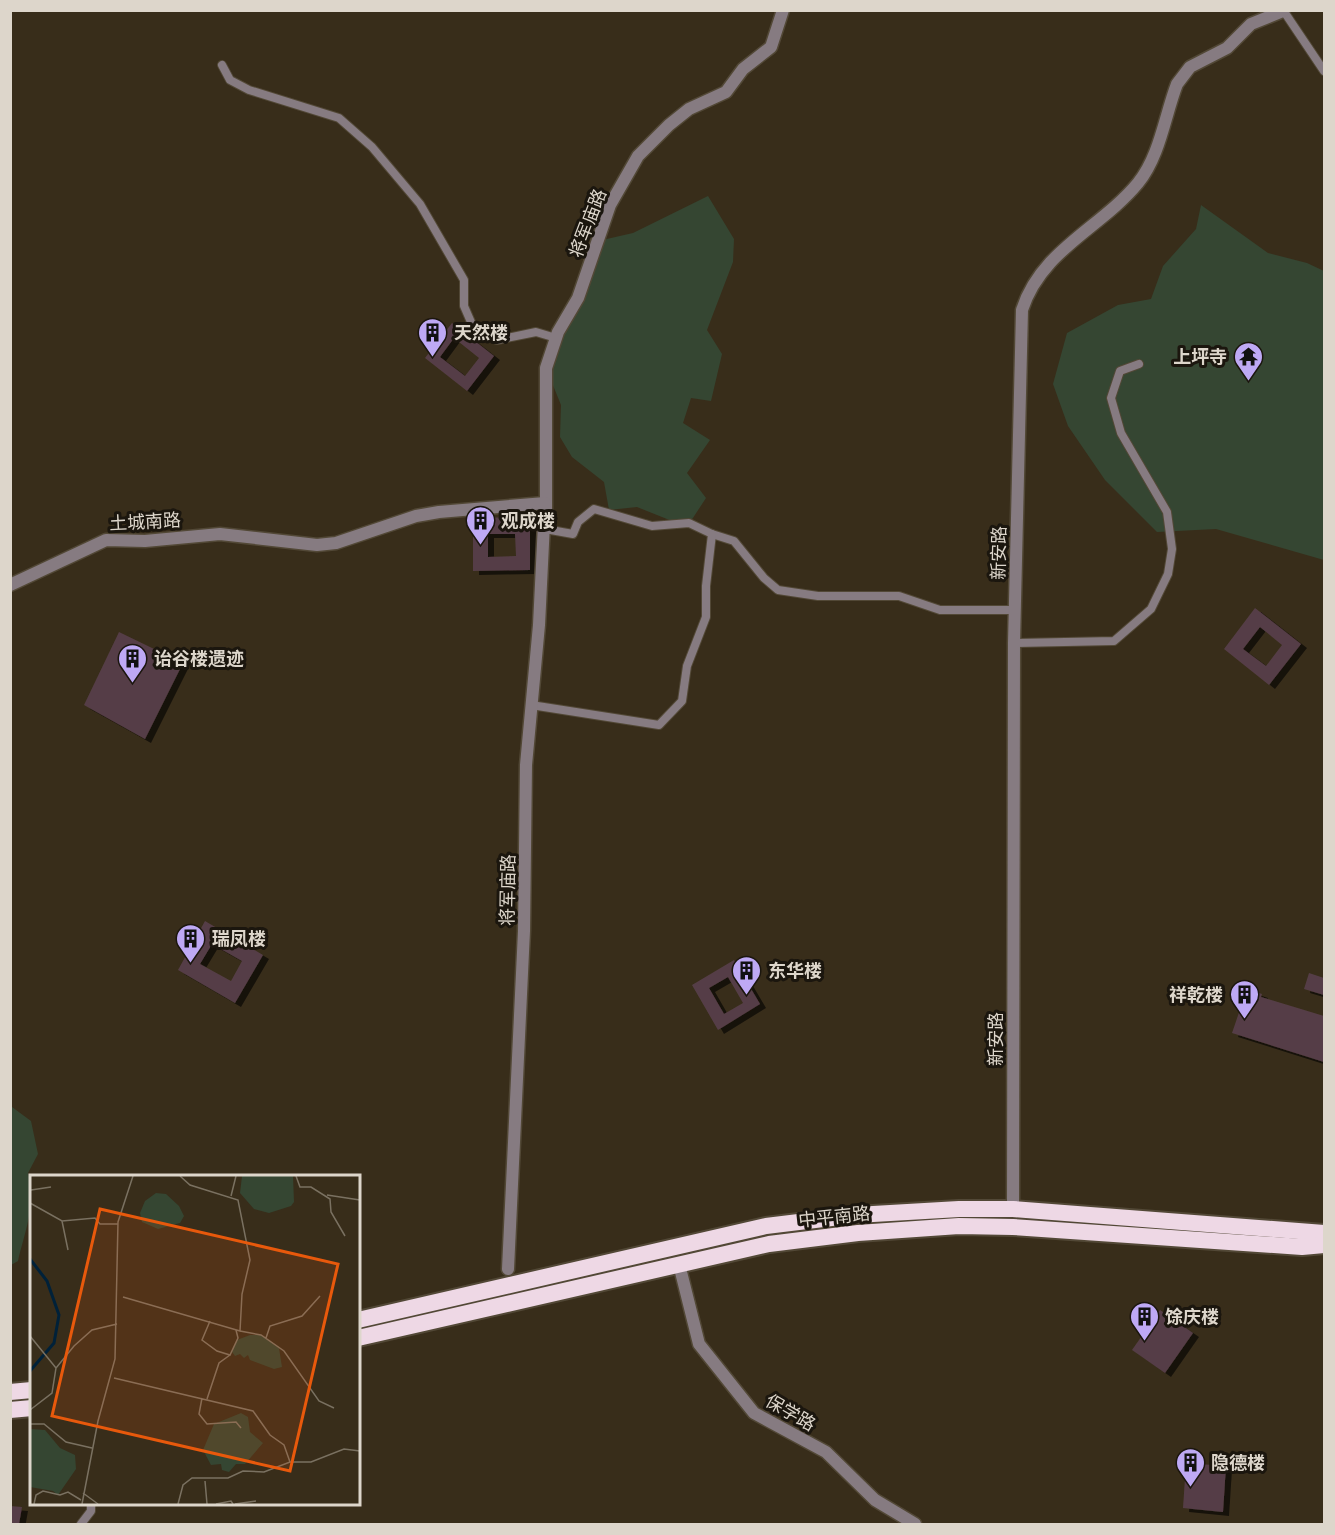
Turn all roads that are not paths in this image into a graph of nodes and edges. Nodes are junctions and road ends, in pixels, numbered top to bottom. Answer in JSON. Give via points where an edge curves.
{"nodes":[{"id":1,"x":783,"y":10,"type":"edge"},
{"id":2,"x":1283,"y":11,"type":"edge"},
{"id":3,"x":222,"y":65,"type":"dead end"},
{"id":4,"x":1324,"y":71,"type":"edge"},
{"id":5,"x":556,"y":338,"type":"junction"},
{"id":6,"x":1139,"y":364,"type":"dead end"},
{"id":7,"x":546,"y":507,"type":"junction"},
{"id":8,"x":545,"y":530,"type":"junction"},
{"id":9,"x":712,"y":534,"type":"junction"},
{"id":10,"x":10,"y":585,"type":"edge"},
{"id":11,"x":1015,"y":610,"type":"junction"},
{"id":12,"x":1014,"y":643,"type":"junction"},
{"id":13,"x":531,"y":705,"type":"junction"},
{"id":14,"x":1013,"y":1209,"type":"junction"},
{"id":15,"x":1324,"y":1233,"type":"edge"},
{"id":16,"x":1324,"y":1245,"type":"edge"},
{"id":17,"x":679,"y":1264,"type":"junction"},
{"id":18,"x":508,"y":1269,"type":"dead end"},
{"id":19,"x":360,"y":1320,"type":"edge"},
{"id":20,"x":360,"y":1338,"type":"edge"},
{"id":21,"x":30,"y":1390,"type":"edge"},
{"id":22,"x":10,"y":1392,"type":"edge"},
{"id":23,"x":30,"y":1408,"type":"edge"},
{"id":24,"x":10,"y":1410,"type":"edge"},
{"id":25,"x":91,"y":1505,"type":"edge"},
{"id":26,"x":81,"y":1524,"type":"edge"},
{"id":27,"x":915,"y":1524,"type":"edge"}],
"edges":[{"from":1,"to":5,"type":"street","name":"将军庙路","via":[[771,47],[743,69],[726,92],[689,109],[638,156],[610,205],[578,298]]},
{"from":2,"to":4,"type":"lane"},
{"from":2,"to":11,"type":"street","name":"新安路","via":[[1251,24],[1236,41],[1185,72],[1139,182],[1069,243],[1038,277],[1025,299],[1020,321]]},
{"from":3,"to":5,"type":"lane","via":[[230,80],[249,90],[339,118],[372,147],[420,204],[465,280],[464,306],[474,329],[497,340],[536,332]]},
{"from":5,"to":7,"type":"street","name":"将军庙路","via":[[546,368]]},
{"from":6,"to":12,"type":"lane","via":[[1120,371],[1111,398],[1122,433],[1167,512],[1172,549],[1168,574],[1151,609],[1114,641]]},
{"from":7,"to":8,"type":"street","name":"将军庙路"},
{"from":7,"to":10,"type":"street","name":"土城南路","via":[[440,512],[317,545],[220,534],[101,542]]},
{"from":8,"to":9,"type":"lane","via":[[573,534],[578,522],[594,509],[652,526],[689,524]]},
{"from":8,"to":13,"type":"street","name":"将军庙路"},
{"from":9,"to":11,"type":"lane","via":[[734,541],[778,590],[818,596],[899,596],[940,610]]},
{"from":9,"to":13,"type":"lane","via":[[706,617],[687,666],[682,700],[659,724]]},
{"from":11,"to":12,"type":"street","name":"新安路"},
{"from":12,"to":14,"type":"street","name":"新安路"},
{"from":13,"to":18,"type":"street","name":"将军庙路"},
{"from":14,"to":15,"type":"highway"},
{"from":14,"to":19,"type":"highway","via":[[897,1212],[766,1226]]},
{"from":16,"to":17,"type":"highway","name":"中平南路","via":[[1302,1247],[959,1226],[813,1238]]},
{"from":17,"to":20,"type":"highway","name":"中平南路"},
{"from":17,"to":27,"type":"street","name":"保学路","via":[[699,1344],[754,1413],[826,1452],[876,1500]]},
{"from":21,"to":22,"type":"highway"},
{"from":23,"to":24,"type":"highway"},
{"from":25,"to":26,"type":"lane","via":[[91,1512]]}]}
